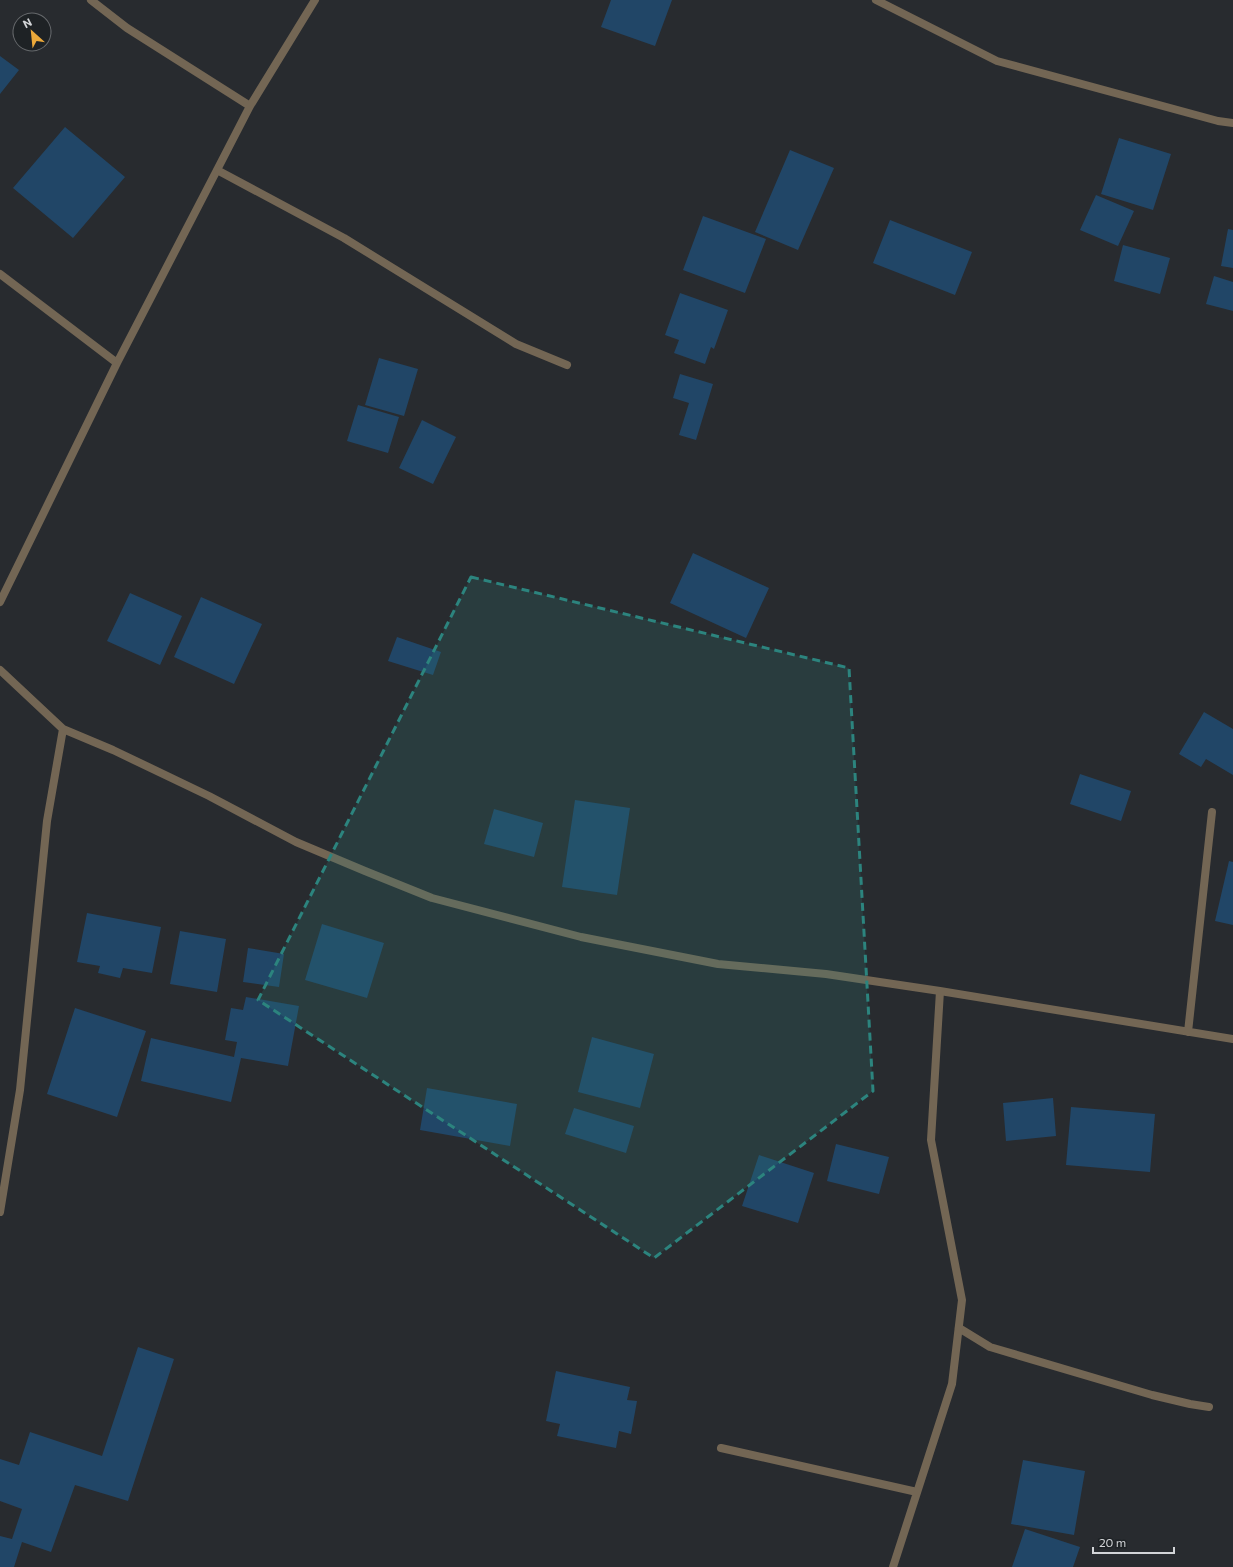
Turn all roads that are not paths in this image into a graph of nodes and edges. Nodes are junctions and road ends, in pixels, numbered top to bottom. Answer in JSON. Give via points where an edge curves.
{"nodes":[{"id":1,"x":91,"y":0,"type":"edge"},
{"id":2,"x":315,"y":0,"type":"edge"},
{"id":3,"x":876,"y":0,"type":"edge"},
{"id":4,"x":250,"y":106,"type":"junction"},
{"id":5,"x":1233,"y":124,"type":"edge"},
{"id":6,"x":217,"y":170,"type":"junction"},
{"id":7,"x":0,"y":274,"type":"edge"},
{"id":8,"x":117,"y":363,"type":"junction"},
{"id":9,"x":567,"y":365,"type":"dead end"},
{"id":10,"x":0,"y":602,"type":"edge"},
{"id":11,"x":0,"y":670,"type":"edge"},
{"id":12,"x":63,"y":729,"type":"junction"},
{"id":13,"x":1212,"y":812,"type":"dead end"},
{"id":14,"x":940,"y":991,"type":"junction"},
{"id":15,"x":1188,"y":1032,"type":"junction"},
{"id":16,"x":1233,"y":1039,"type":"edge"},
{"id":17,"x":0,"y":1212,"type":"edge"},
{"id":18,"x":959,"y":1328,"type":"junction"},
{"id":19,"x":1209,"y":1407,"type":"dead end"},
{"id":20,"x":721,"y":1448,"type":"dead end"},
{"id":21,"x":917,"y":1492,"type":"junction"},
{"id":22,"x":893,"y":1567,"type":"edge"}],
"edges":[{"from":1,"to":4,"type":"street","via":[[127,28]]},
{"from":2,"to":4,"type":"street"},
{"from":3,"to":5,"type":"street","via":[[997,60]]},
{"from":4,"to":6,"type":"street"},
{"from":6,"to":8,"type":"street"},
{"from":6,"to":9,"type":"street","via":[[344,238],[516,344]]},
{"from":7,"to":8,"type":"street"},
{"from":8,"to":10,"type":"street"},
{"from":11,"to":12,"type":"street"},
{"from":12,"to":14,"type":"street","via":[[209,796],[296,842],[432,898],[581,937],[718,964],[826,974]]},
{"from":12,"to":17,"type":"street","via":[[47,821],[20,1090]]},
{"from":13,"to":15,"type":"street"},
{"from":14,"to":15,"type":"street"},
{"from":14,"to":18,"type":"street","via":[[931,1140],[962,1300]]},
{"from":15,"to":16,"type":"street"},
{"from":18,"to":19,"type":"street","via":[[990,1347],[1152,1395]]},
{"from":18,"to":21,"type":"street","via":[[952,1384]]},
{"from":20,"to":21,"type":"street"},
{"from":21,"to":22,"type":"street"}]}
